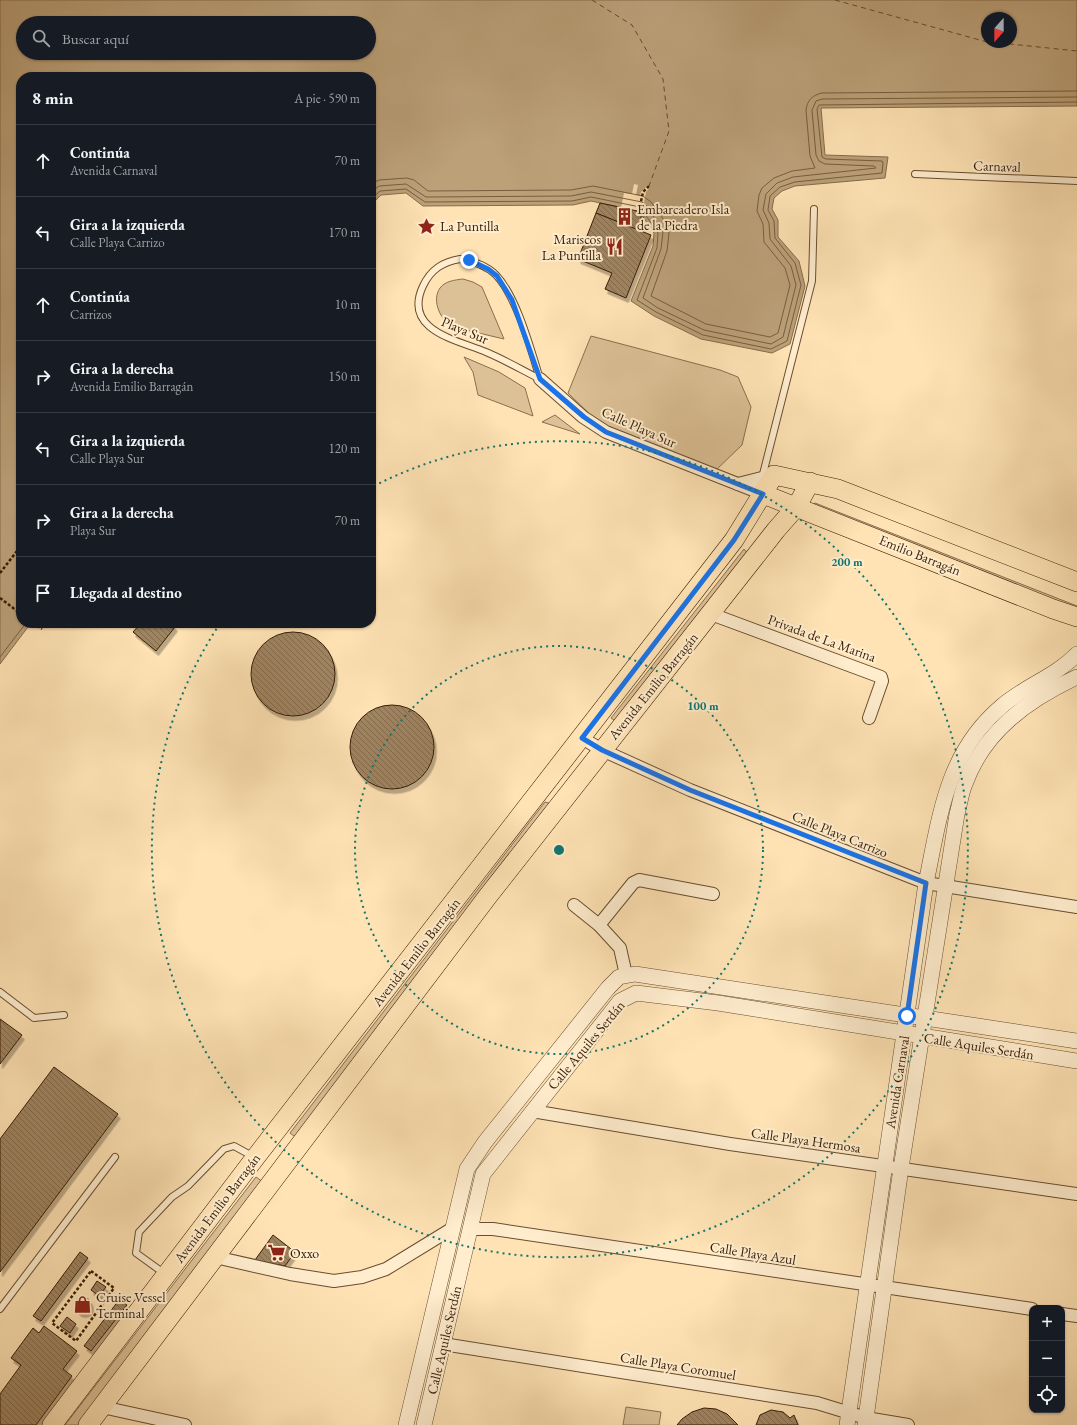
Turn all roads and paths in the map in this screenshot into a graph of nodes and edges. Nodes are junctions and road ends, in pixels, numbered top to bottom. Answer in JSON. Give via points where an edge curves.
{"nodes":[{"id":1,"x":915,"y":174,"type":"dead end"},
{"id":2,"x":1077,"y":181,"type":"edge"},
{"id":3,"x":649,"y":186,"type":"dead end"},
{"id":4,"x":814,"y":209,"type":"dead end"},
{"id":5,"x":639,"y":211,"type":"dead end"},
{"id":6,"x":540,"y":379,"type":"junction"},
{"id":7,"x":766,"y":482,"type":"junction"},
{"id":8,"x":810,"y":482,"type":"junction"},
{"id":9,"x":797,"y":506,"type":"junction"},
{"id":10,"x":16,"y":552,"type":"edge"},
{"id":11,"x":0,"y":573,"type":"edge"},
{"id":12,"x":1077,"y":582,"type":"edge"},
{"id":13,"x":0,"y":598,"type":"edge"},
{"id":14,"x":16,"y":610,"type":"edge"},
{"id":15,"x":711,"y":614,"type":"junction"},
{"id":16,"x":1077,"y":616,"type":"edge"},
{"id":17,"x":1077,"y":654,"type":"edge"},
{"id":18,"x":1077,"y":677,"type":"edge"},
{"id":19,"x":869,"y":718,"type":"dead end"},
{"id":20,"x":582,"y":738,"type":"junction"},
{"id":21,"x":602,"y":750,"type":"junction"},
{"id":22,"x":926,"y":883,"type":"junction"},
{"id":23,"x":945,"y":888,"type":"junction"},
{"id":24,"x":713,"y":894,"type":"dead end"},
{"id":25,"x":574,"y":905,"type":"dead end"},
{"id":26,"x":1077,"y":907,"type":"edge"},
{"id":27,"x":599,"y":925,"type":"junction"},
{"id":28,"x":626,"y":975,"type":"junction"},
{"id":29,"x":0,"y":992,"type":"edge"},
{"id":30,"x":64,"y":1015,"type":"dead end"},
{"id":31,"x":907,"y":1016,"type":"junction"},
{"id":32,"x":926,"y":1018,"type":"junction"},
{"id":33,"x":905,"y":1034,"type":"junction"},
{"id":34,"x":923,"y":1037,"type":"junction"},
{"id":35,"x":1077,"y":1041,"type":"edge"},
{"id":36,"x":1077,"y":1061,"type":"edge"},
{"id":37,"x":532,"y":1111,"type":"junction"},
{"id":38,"x":485,"y":1142,"type":"junction"},
{"id":39,"x":499,"y":1152,"type":"junction"},
{"id":40,"x":259,"y":1153,"type":"junction"},
{"id":41,"x":115,"y":1157,"type":"dead end"},
{"id":42,"x":286,"y":1165,"type":"junction"},
{"id":43,"x":884,"y":1166,"type":"junction"},
{"id":44,"x":902,"y":1168,"type":"junction"},
{"id":45,"x":1077,"y":1194,"type":"edge"},
{"id":46,"x":453,"y":1228,"type":"junction"},
{"id":47,"x":470,"y":1229,"type":"junction"},
{"id":48,"x":215,"y":1257,"type":"junction"},
{"id":49,"x":166,"y":1275,"type":"junction"},
{"id":50,"x":866,"y":1285,"type":"junction"},
{"id":51,"x":885,"y":1287,"type":"junction"},
{"id":52,"x":0,"y":1309,"type":"edge"},
{"id":53,"x":1029,"y":1309,"type":"edge"},
{"id":54,"x":1065,"y":1314,"type":"edge"},
{"id":55,"x":1077,"y":1316,"type":"edge"},
{"id":56,"x":76,"y":1341,"type":"joint"},
{"id":57,"x":442,"y":1344,"type":"junction"},
{"id":58,"x":413,"y":1398,"type":"junction"},
{"id":59,"x":429,"y":1403,"type":"junction"},
{"id":60,"x":102,"y":1407,"type":"junction"},
{"id":61,"x":848,"y":1419,"type":"edge"},
{"id":62,"x":866,"y":1422,"type":"edge"},
{"id":63,"x":52,"y":1425,"type":"edge"},
{"id":64,"x":88,"y":1425,"type":"edge"},
{"id":65,"x":185,"y":1425,"type":"edge"},
{"id":66,"x":406,"y":1425,"type":"edge"},
{"id":67,"x":424,"y":1425,"type":"edge"},
{"id":68,"x":908,"y":1425,"type":"edge"}],
"edges":[{"from":1,"to":2,"type":"lane","name":"Carnaval"},
{"from":3,"to":5,"type":"path","via":[[643,192]]},
{"from":4,"to":7,"type":"lane","via":[[812,281]]},
{"from":6,"to":6,"type":"lane","name":"Playa Sur","via":[[512,300],[497,276],[478,263],[460,259],[447,262],[434,270],[422,287],[419,304],[420,313],[431,328],[447,338],[485,351]]},
{"from":6,"to":7,"type":"street","name":"Calle Playa Sur","via":[[584,417],[606,432],[738,484]]},
{"from":7,"to":8,"type":"main road"},
{"from":7,"to":9,"type":"main road","name":"Emilio Barragán"},
{"from":7,"to":20,"type":"main road","name":"Avenida Emilio Barragán","via":[[734,540]]},
{"from":8,"to":9,"type":"main road","name":"Avenida Emilio Barragán"},
{"from":8,"to":12,"type":"main road","via":[[838,489]]},
{"from":9,"to":15,"type":"main road","name":"Avenida Emilio Barragán"},
{"from":9,"to":16,"type":"main road","name":"Emilio Barragán","via":[[1053,609]]},
{"from":10,"to":11,"type":"path"},
{"from":13,"to":14,"type":"path"},
{"from":15,"to":19,"type":"street","name":"Privada de La Marina","via":[[881,677],[882,681]]},
{"from":15,"to":21,"type":"main road","name":"Avenida Emilio Barragán"},
{"from":17,"to":22,"type":"street","name":"Avenida Carnaval","via":[[1002,705],[968,744],[950,778]]},
{"from":18,"to":23,"type":"street","name":"Avenida Carnaval","via":[[1020,709],[1004,722],[976,759],[965,784],[957,814]]},
{"from":20,"to":21,"type":"street","name":"Calle Playa Carrizo"},
{"from":20,"to":40,"type":"main road","name":"Avenida Emilio Barragán"},
{"from":21,"to":22,"type":"street","name":"Calle Playa Carrizo","via":[[690,790]]},
{"from":21,"to":42,"type":"main road","name":"Avenida Emilio Barragán","via":[[488,896]]},
{"from":22,"to":23,"type":"street","name":"Calle Playa Carrizo"},
{"from":22,"to":31,"type":"street","name":"Avenida Carnaval"},
{"from":23,"to":26,"type":"street","name":"Calle Playa Carrizo"},
{"from":23,"to":32,"type":"street","name":"Avenida Carnaval"},
{"from":24,"to":27,"type":"street","via":[[639,880],[633,883]]},
{"from":25,"to":27,"type":"street"},
{"from":27,"to":28,"type":"street","via":[[620,948]]},
{"from":28,"to":31,"type":"street","name":"Calle Aquiles Serdán","via":[[731,988]]},
{"from":28,"to":38,"type":"street","name":"Calle Aquiles Serdán","via":[[619,977],[608,988]]},
{"from":29,"to":30,"type":"lane","via":[[34,1018]]},
{"from":31,"to":32,"type":"street","name":"Calle Aquiles Serdán"},
{"from":31,"to":33,"type":"street","name":"Avenida Carnaval"},
{"from":32,"to":34,"type":"street","name":"Avenida Carnaval"},
{"from":32,"to":35,"type":"street","name":"Calle Aquiles Serdán"},
{"from":33,"to":34,"type":"street","name":"Calle Aquiles Serdán"},
{"from":33,"to":37,"type":"street","name":"Calle Aquiles Serdán","via":[[718,1003],[636,993],[620,1000]]},
{"from":33,"to":43,"type":"street","name":"Avenida Carnaval"},
{"from":34,"to":36,"type":"street","name":"Calle Aquiles Serdán"},
{"from":34,"to":44,"type":"street","name":"Avenida Carnaval"},
{"from":37,"to":39,"type":"street","name":"Calle Aquiles Serdán"},
{"from":37,"to":43,"type":"street","name":"Calle Playa Hermosa","via":[[730,1144]]},
{"from":38,"to":39,"type":"street"},
{"from":38,"to":46,"type":"street","name":"Calle Aquiles Serdán","via":[[467,1169]]},
{"from":39,"to":47,"type":"street","name":"Calle Aquiles Serdán","via":[[483,1174]]},
{"from":40,"to":42,"type":"main road"},
{"from":40,"to":49,"type":"main road","name":"Avenida Emilio Barragán"},
{"from":40,"to":49,"type":"lane","via":[[234,1146],[224,1149],[188,1186],[172,1197],[140,1232],[136,1253]]},
{"from":41,"to":52,"type":"lane"},
{"from":42,"to":48,"type":"main road","name":"Avenida Emilio Barragán"},
{"from":43,"to":44,"type":"street","name":"Calle Playa Hermosa"},
{"from":43,"to":50,"type":"street","name":"Avenida Carnaval"},
{"from":44,"to":45,"type":"street","name":"Calle Playa Hermosa"},
{"from":44,"to":51,"type":"street","name":"Avenida Carnaval"},
{"from":46,"to":48,"type":"street","via":[[386,1269],[362,1277],[334,1281]]},
{"from":46,"to":58,"type":"street","name":"Calle Aquiles Serdán"},
{"from":47,"to":50,"type":"street","name":"Calle Playa Azul","via":[[500,1230]]},
{"from":47,"to":57,"type":"street","name":"Calle Aquiles Serdán"},
{"from":48,"to":60,"type":"main road","name":"Avenida Emilio Barragán"},
{"from":49,"to":63,"type":"main road","name":"Avenida Emilio Barragán"},
{"from":50,"to":51,"type":"street","name":"Calle Playa Azul"},
{"from":50,"to":61,"type":"street","name":"Avenida Carnaval"},
{"from":51,"to":53,"type":"street","name":"Calle Playa Azul"},
{"from":51,"to":62,"type":"street","name":"Avenida Carnaval"},
{"from":54,"to":55,"type":"street"},
{"from":56,"to":56,"type":"path","via":[[52,1323],[91,1271],[114,1288]]},
{"from":57,"to":59,"type":"street","name":"Calle Aquiles Serdán"},
{"from":57,"to":61,"type":"street","name":"Calle Playa Coromuel","via":[[817,1403],[832,1406]]},
{"from":58,"to":59,"type":"street"},
{"from":58,"to":66,"type":"street","name":"Calle Aquiles Serdán"},
{"from":59,"to":67,"type":"street","name":"Calle Aquiles Serdán"},
{"from":60,"to":64,"type":"main road","name":"Avenida Emilio Barragán"},
{"from":60,"to":65,"type":"street"},
{"from":61,"to":62,"type":"street","name":"Calle Playa Coromuel"},
{"from":62,"to":68,"type":"street","name":"Calle Playa Coromuel"}]}
